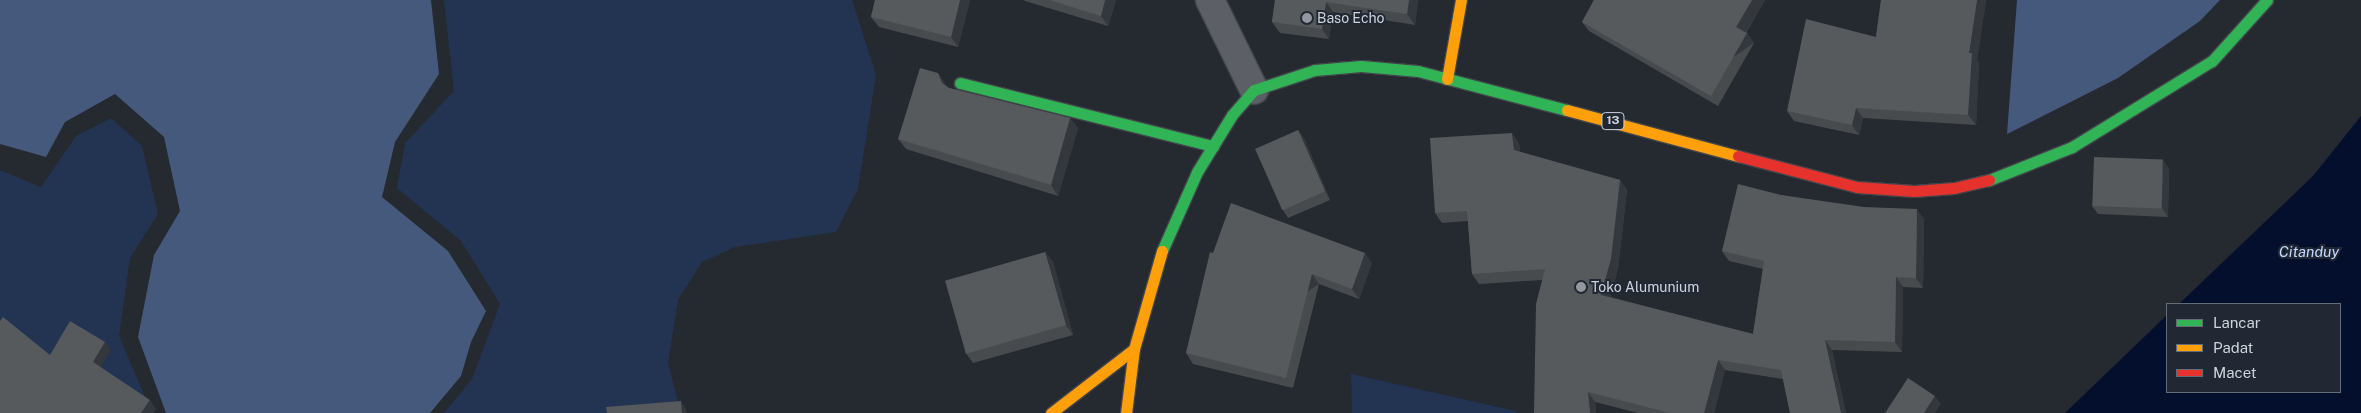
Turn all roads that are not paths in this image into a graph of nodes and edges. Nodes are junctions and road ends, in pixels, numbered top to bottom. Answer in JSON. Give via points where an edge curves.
{"nodes":[{"id":1,"x":1210,"y":0,"type":"edge"},
{"id":2,"x":1462,"y":0,"type":"edge"},
{"id":3,"x":2267,"y":0,"type":"edge"},
{"id":4,"x":1447,"y":79,"type":"junction"},
{"id":5,"x":960,"y":83,"type":"dead end"},
{"id":6,"x":1254,"y":90,"type":"junction"},
{"id":7,"x":1213,"y":146,"type":"junction"},
{"id":8,"x":1134,"y":349,"type":"junction"},
{"id":9,"x":1051,"y":413,"type":"edge"},
{"id":10,"x":1126,"y":413,"type":"edge"}],
"edges":[{"from":1,"to":6,"type":"street"},
{"from":2,"to":4,"type":"main road"},
{"from":3,"to":4,"type":"main road","number":"13","via":[[2212,61],[2072,147],[2002,177],[1954,188],[1914,191],[1857,188]]},
{"from":4,"to":6,"type":"main road","number":"13","via":[[1418,71],[1361,66],[1315,70]]},
{"from":5,"to":7,"type":"main road"},
{"from":6,"to":7,"type":"main road","via":[[1232,115]]},
{"from":7,"to":8,"type":"main road","via":[[1197,172],[1161,252]]},
{"from":8,"to":9,"type":"main road"},
{"from":8,"to":10,"type":"main road"}]}
